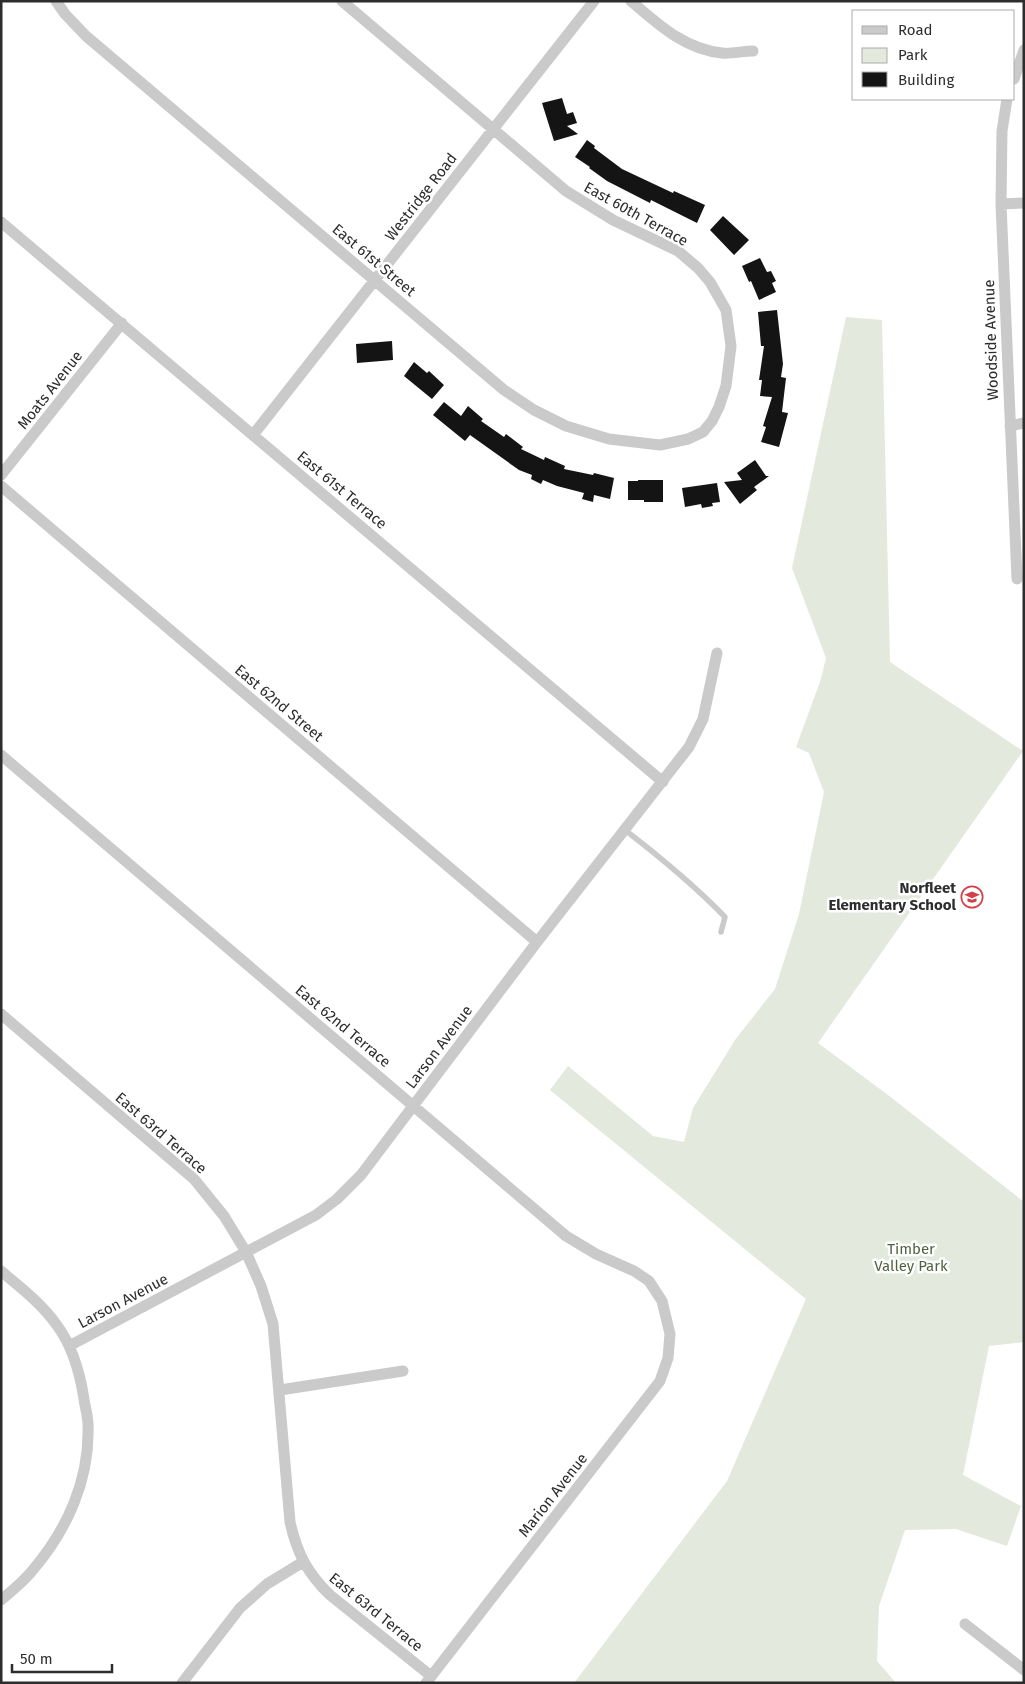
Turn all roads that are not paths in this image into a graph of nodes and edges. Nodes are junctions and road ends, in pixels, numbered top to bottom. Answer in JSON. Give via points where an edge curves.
{"nodes":[{"id":1,"x":56,"y":1,"type":"edge"},
{"id":2,"x":342,"y":1,"type":"edge"},
{"id":3,"x":594,"y":1,"type":"edge"},
{"id":4,"x":631,"y":1,"type":"edge"},
{"id":5,"x":1024,"y":50,"type":"edge"},
{"id":6,"x":753,"y":51,"type":"dead end"},
{"id":7,"x":1015,"y":76,"type":"edge"},
{"id":8,"x":1007,"y":100,"type":"edge"},
{"id":9,"x":492,"y":130,"type":"junction"},
{"id":10,"x":1024,"y":203,"type":"edge"},
{"id":11,"x":1001,"y":204,"type":"junction"},
{"id":12,"x":1,"y":222,"type":"edge"},
{"id":13,"x":375,"y":280,"type":"junction"},
{"id":14,"x":122,"y":324,"type":"junction"},
{"id":15,"x":712,"y":421,"type":"joint"},
{"id":16,"x":1024,"y":423,"type":"edge"},
{"id":17,"x":1010,"y":426,"type":"junction"},
{"id":18,"x":253,"y":435,"type":"junction"},
{"id":19,"x":1,"y":476,"type":"edge"},
{"id":20,"x":1,"y":486,"type":"edge"},
{"id":21,"x":1018,"y":579,"type":"dead end"},
{"id":22,"x":717,"y":653,"type":"dead end"},
{"id":23,"x":1,"y":755,"type":"edge"},
{"id":24,"x":663,"y":782,"type":"junction"},
{"id":25,"x":625,"y":830,"type":"junction"},
{"id":26,"x":722,"y":932,"type":"dead end"},
{"id":27,"x":538,"y":942,"type":"junction"},
{"id":28,"x":1,"y":1014,"type":"edge"},
{"id":29,"x":413,"y":1105,"type":"junction"},
{"id":30,"x":246,"y":1252,"type":"junction"},
{"id":31,"x":1,"y":1272,"type":"edge"},
{"id":32,"x":665,"y":1312,"type":"joint"},
{"id":33,"x":69,"y":1346,"type":"junction"},
{"id":34,"x":403,"y":1371,"type":"dead end"},
{"id":35,"x":280,"y":1390,"type":"junction"},
{"id":36,"x":303,"y":1562,"type":"junction"},
{"id":37,"x":1,"y":1600,"type":"edge"},
{"id":38,"x":965,"y":1624,"type":"dead end"},
{"id":39,"x":1024,"y":1670,"type":"edge"},
{"id":40,"x":429,"y":1679,"type":"edge"},
{"id":41,"x":182,"y":1683,"type":"edge"}],
"edges":[{"from":1,"to":13,"type":"street","name":"East 61st Street","via":[[86,36]]},
{"from":2,"to":9,"type":"street","name":"East 60th Terrace"},
{"from":3,"to":9,"type":"street","name":"Westridge Road"},
{"from":4,"to":6,"type":"street","via":[[669,33],[688,44],[722,53]]},
{"from":5,"to":7,"type":"street"},
{"from":8,"to":11,"type":"street","name":"Woodside Avenue","via":[[1002,131]]},
{"from":9,"to":13,"type":"street","name":"Westridge Road"},
{"from":9,"to":15,"type":"street","name":"East 60th Terrace","via":[[566,192],[678,252],[710,282],[726,310],[731,346],[726,386]]},
{"from":10,"to":11,"type":"street"},
{"from":11,"to":17,"type":"street","name":"Woodside Avenue"},
{"from":12,"to":14,"type":"street","name":"East 61st Terrace"},
{"from":13,"to":15,"type":"street","name":"East 61st Street","via":[[504,390],[566,426],[609,439],[660,445],[688,439],[703,432]]},
{"from":13,"to":18,"type":"street","name":"Westridge Road"},
{"from":14,"to":18,"type":"street","name":"East 61st Terrace"},
{"from":14,"to":19,"type":"street","name":"Moats Avenue"},
{"from":16,"to":17,"type":"street"},
{"from":17,"to":21,"type":"street","name":"Woodside Avenue"},
{"from":18,"to":24,"type":"street","name":"East 61st Terrace"},
{"from":20,"to":27,"type":"street","name":"East 62nd Street"},
{"from":22,"to":24,"type":"street","name":"Larson Avenue","via":[[703,719],[689,746]]},
{"from":23,"to":29,"type":"street","name":"East 62nd Terrace"},
{"from":24,"to":25,"type":"street","name":"Larson Avenue"},
{"from":25,"to":26,"type":"lane","via":[[719,911],[724,917]]},
{"from":25,"to":27,"type":"street","name":"Larson Avenue"},
{"from":27,"to":29,"type":"street","name":"Larson Avenue"},
{"from":28,"to":30,"type":"street","name":"East 63rd Terrace","via":[[194,1180],[224,1216]]},
{"from":29,"to":30,"type":"street","name":"Larson Avenue","via":[[361,1176],[337,1199],[316,1215]]},
{"from":29,"to":32,"type":"street","name":"East 62nd Terrace","via":[[566,1236],[649,1281]]},
{"from":30,"to":33,"type":"street","name":"Larson Avenue"},
{"from":30,"to":35,"type":"street","name":"East 63rd Terrace","via":[[273,1324]]},
{"from":31,"to":33,"type":"street","via":[[40,1304]]},
{"from":32,"to":40,"type":"street","name":"Marion Avenue","via":[[670,1334],[668,1358],[660,1381]]},
{"from":33,"to":37,"type":"street","via":[[82,1381],[88,1424],[86,1464],[75,1503],[55,1542],[31,1573]]},
{"from":34,"to":35,"type":"street"},
{"from":35,"to":36,"type":"street","name":"East 63rd Terrace","via":[[290,1522]]},
{"from":36,"to":40,"type":"street","name":"East 63rd Terrace","via":[[330,1595]]},
{"from":36,"to":41,"type":"street","via":[[267,1584],[240,1608]]},
{"from":38,"to":39,"type":"street"}]}
